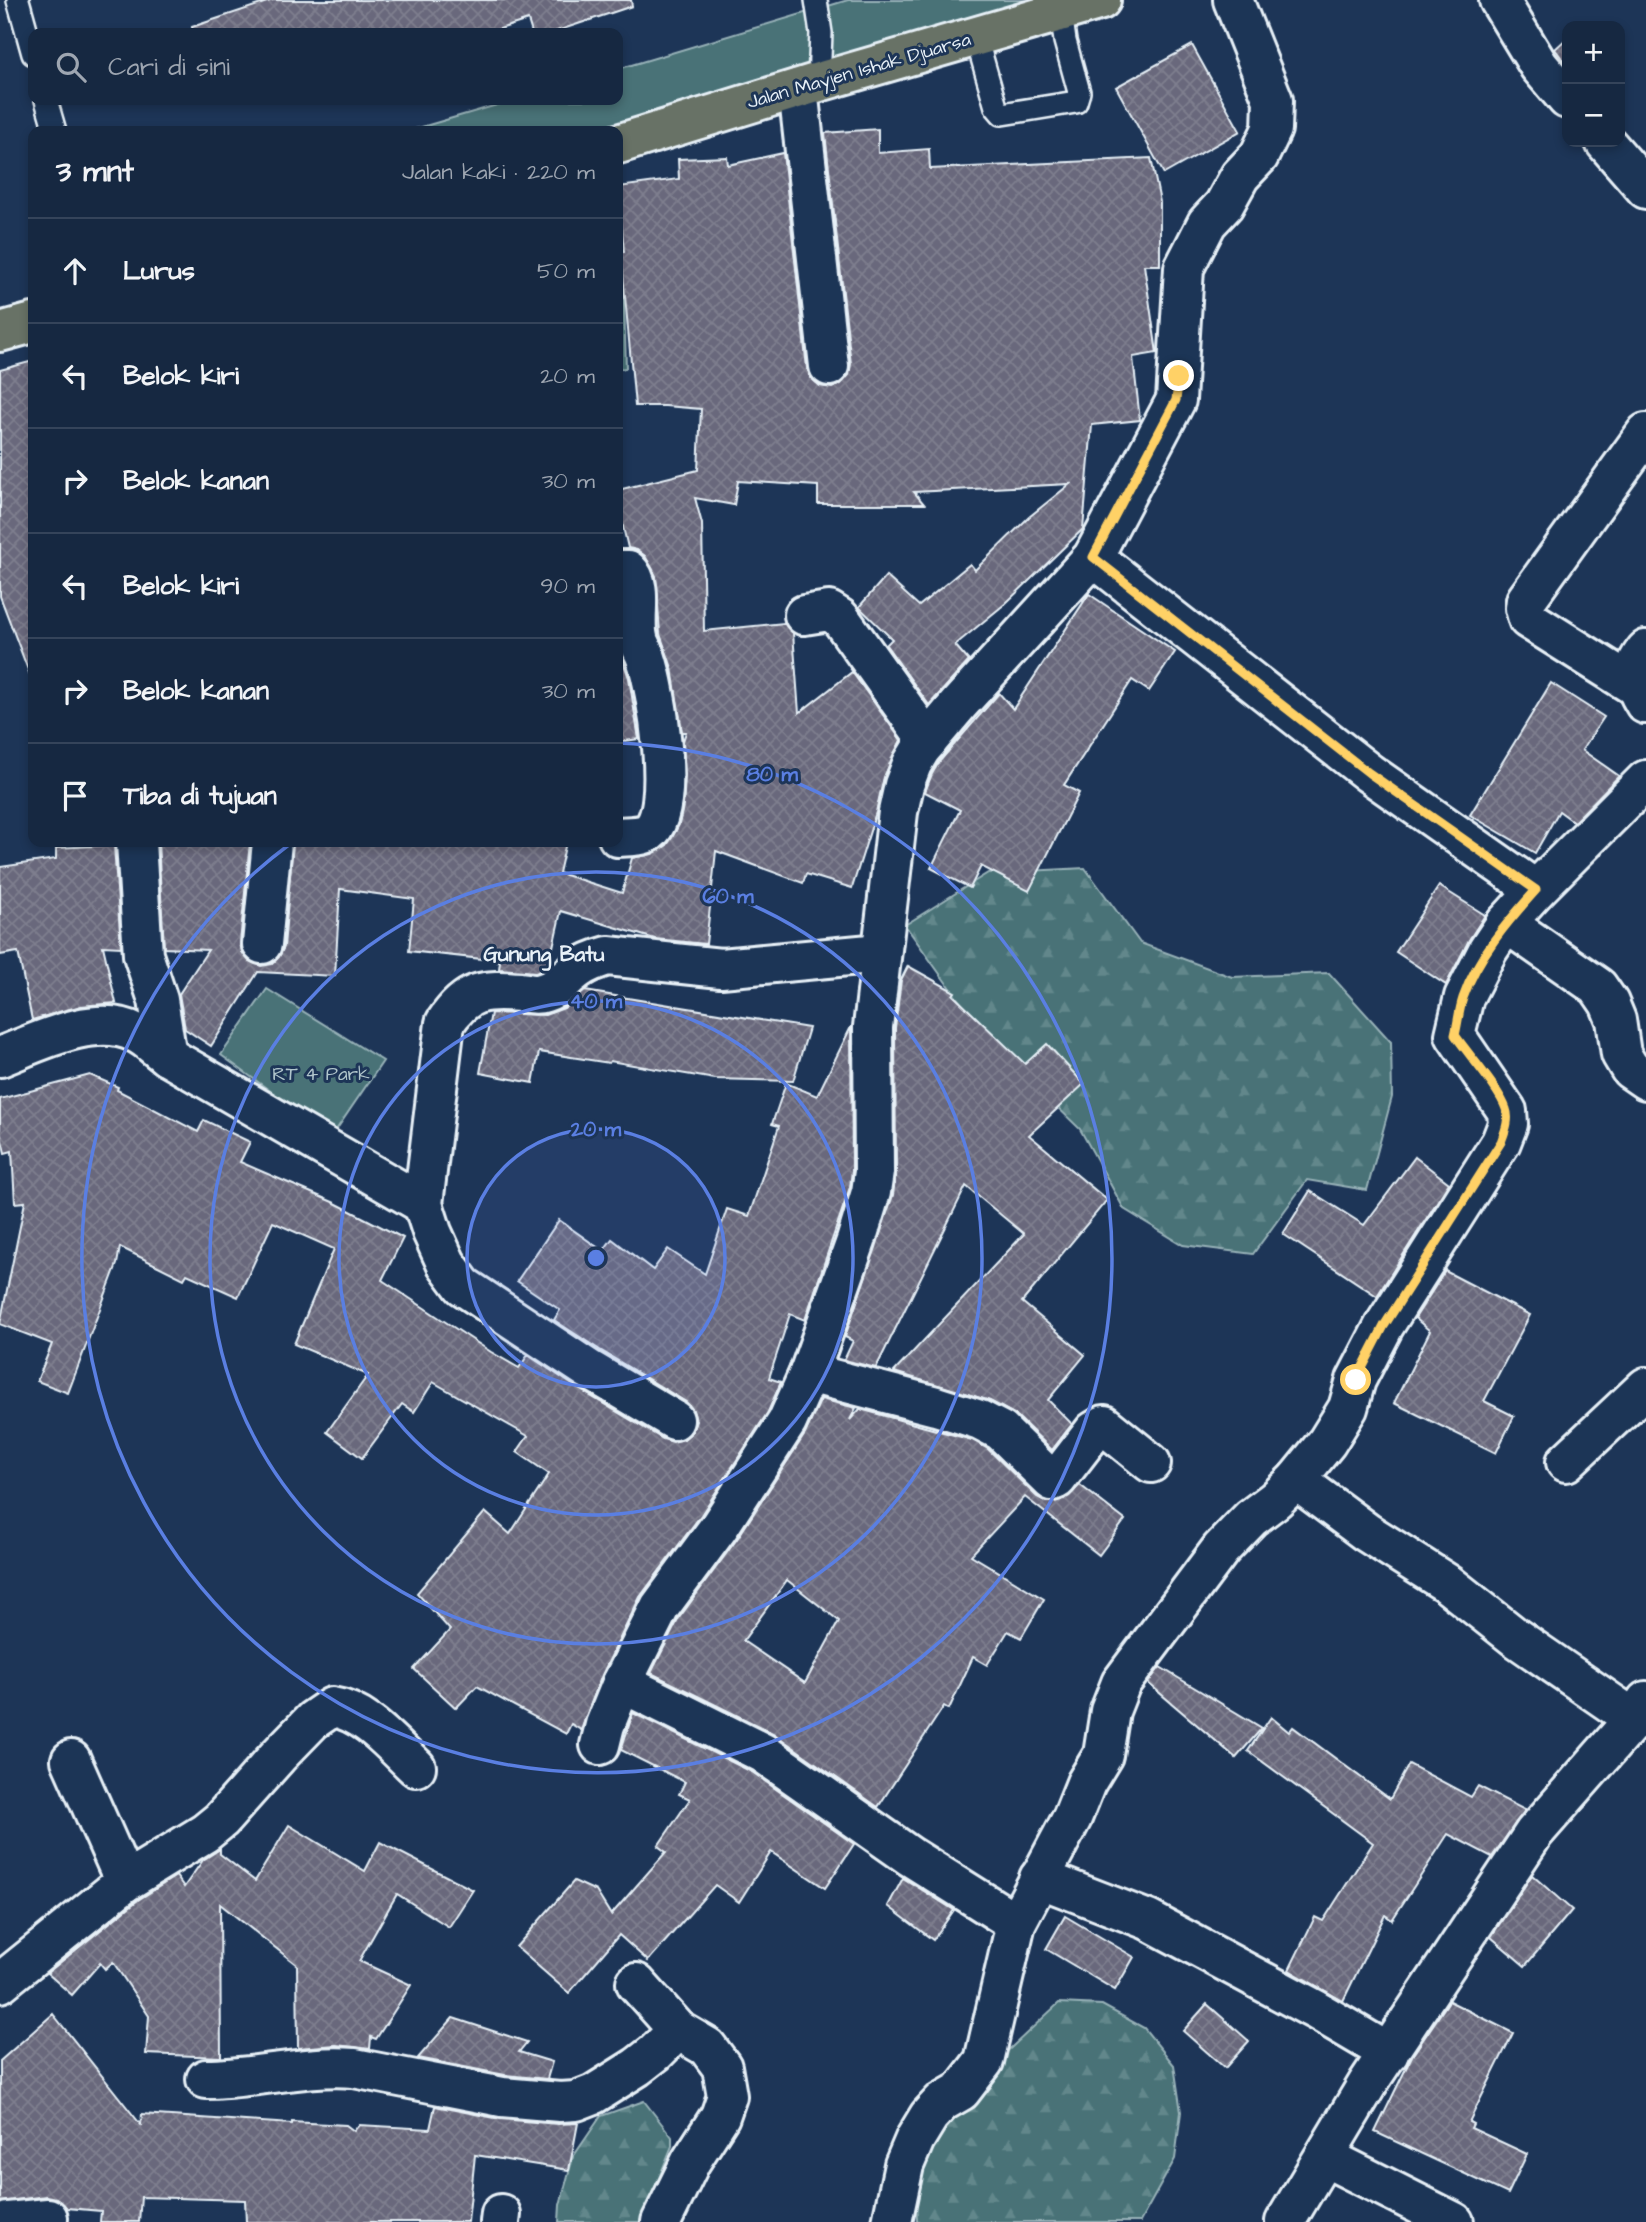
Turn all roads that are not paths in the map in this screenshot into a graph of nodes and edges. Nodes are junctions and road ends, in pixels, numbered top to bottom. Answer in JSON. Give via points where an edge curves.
{"nodes":[{"id":1,"x":18,"y":0,"type":"edge"},
{"id":2,"x":816,"y":0,"type":"edge"},
{"id":3,"x":1101,"y":0,"type":"edge"},
{"id":4,"x":1233,"y":0,"type":"edge"},
{"id":5,"x":1499,"y":0,"type":"edge"},
{"id":6,"x":1061,"y":12,"type":"junction"},
{"id":7,"x":28,"y":36,"type":"edge"},
{"id":8,"x":976,"y":37,"type":"junction"},
{"id":9,"x":809,"y":85,"type":"junction"},
{"id":10,"x":1562,"y":93,"type":"edge"},
{"id":11,"x":47,"y":105,"type":"edge"},
{"id":12,"x":54,"y":126,"type":"edge"},
{"id":13,"x":623,"y":142,"type":"edge"},
{"id":14,"x":1609,"y":147,"type":"edge"},
{"id":15,"x":1646,"y":189,"type":"edge"},
{"id":16,"x":28,"y":324,"type":"edge"},
{"id":17,"x":0,"y":332,"type":"edge"},
{"id":18,"x":829,"y":366,"type":"dead end"},
{"id":19,"x":1646,"y":433,"type":"edge"},
{"id":20,"x":1093,"y":557,"type":"junction"},
{"id":21,"x":623,"y":570,"type":"edge"},
{"id":22,"x":804,"y":615,"type":"dead end"},
{"id":23,"x":1642,"y":680,"type":"edge"},
{"id":24,"x":928,"y":741,"type":"junction"},
{"id":25,"x":1646,"y":779,"type":"edge"},
{"id":26,"x":623,"y":836,"type":"edge"},
{"id":27,"x":136,"y":847,"type":"edge"},
{"id":28,"x":272,"y":847,"type":"edge"},
{"id":29,"x":1536,"y":890,"type":"junction"},
{"id":30,"x":1506,"y":923,"type":"junction"},
{"id":31,"x":262,"y":944,"type":"dead end"},
{"id":32,"x":881,"y":953,"type":"junction"},
{"id":33,"x":167,"y":1056,"type":"junction"},
{"id":34,"x":0,"y":1057,"type":"edge"},
{"id":35,"x":1646,"y":1080,"type":"edge"},
{"id":36,"x":423,"y":1204,"type":"junction"},
{"id":37,"x":809,"y":1373,"type":"junction"},
{"id":38,"x":1646,"y":1387,"type":"edge"},
{"id":39,"x":674,"y":1420,"type":"dead end"},
{"id":40,"x":1566,"y":1462,"type":"dead end"},
{"id":41,"x":1151,"y":1463,"type":"dead end"},
{"id":42,"x":1296,"y":1480,"type":"junction"},
{"id":43,"x":622,"y":1683,"type":"junction"},
{"id":44,"x":1640,"y":1710,"type":"edge"},
{"id":45,"x":600,"y":1745,"type":"dead end"},
{"id":46,"x":71,"y":1760,"type":"dead end"},
{"id":47,"x":416,"y":1767,"type":"dead end"},
{"id":48,"x":1039,"y":1878,"type":"junction"},
{"id":49,"x":125,"y":1882,"type":"junction"},
{"id":50,"x":1016,"y":1923,"type":"junction"},
{"id":51,"x":0,"y":1983,"type":"edge"},
{"id":52,"x":636,"y":1983,"type":"dead end"},
{"id":53,"x":678,"y":2029,"type":"junction"},
{"id":54,"x":1389,"y":2053,"type":"junction"},
{"id":55,"x":206,"y":2079,"type":"dead end"},
{"id":56,"x":1325,"y":2157,"type":"junction"},
{"id":57,"x":48,"y":2218,"type":"dead end"},
{"id":58,"x":8,"y":2222,"type":"edge"},
{"id":59,"x":661,"y":2222,"type":"edge"},
{"id":60,"x":892,"y":2222,"type":"edge"},
{"id":61,"x":1286,"y":2222,"type":"edge"},
{"id":62,"x":1454,"y":2222,"type":"edge"}],
"edges":[{"from":1,"to":7,"type":"lane"},
{"from":2,"to":9,"type":"lane","via":[[821,33]]},
{"from":3,"to":6,"type":"main road","name":"Jalan Mayjen Ishak Djuarsa"},
{"from":4,"to":20,"type":"street","via":[[1273,100],[1272,129],[1258,156],[1207,223],[1184,268],[1176,400]]},
{"from":5,"to":10,"type":"street","via":[[1539,66]]},
{"from":6,"to":8,"type":"main road","name":"Jalan Mayjen Ishak Djuarsa"},
{"from":6,"to":8,"type":"lane","via":[[1079,92],[1076,102],[1002,114]]},
{"from":8,"to":9,"type":"main road","name":"Jalan Mayjen Ishak Djuarsa"},
{"from":9,"to":13,"type":"main road","name":"Jalan Mayjen Ishak Djuarsa"},
{"from":9,"to":18,"type":"street"},
{"from":11,"to":12,"type":"lane"},
{"from":14,"to":15,"type":"street"},
{"from":16,"to":17,"type":"main road"},
{"from":19,"to":23,"type":"street","via":[[1526,600],[1525,608],[1528,619]]},
{"from":20,"to":24,"type":"street"},
{"from":20,"to":29,"type":"street","via":[[1369,773]]},
{"from":21,"to":26,"type":"street","via":[[635,578],[638,638],[662,733],[663,799],[648,833]]},
{"from":22,"to":24,"type":"street","via":[[828,611],[840,618]]},
{"from":24,"to":32,"type":"street","via":[[904,785]]},
{"from":25,"to":29,"type":"street"},
{"from":27,"to":33,"type":"street","via":[[143,955],[158,1000]]},
{"from":28,"to":31,"type":"street"},
{"from":29,"to":30,"type":"street"},
{"from":30,"to":35,"type":"street","via":[[1598,987],[1616,1020],[1621,1054],[1630,1069]]},
{"from":30,"to":42,"type":"street","via":[[1464,997],[1455,1035],[1507,1111],[1508,1124],[1384,1326],[1356,1380],[1348,1408]]},
{"from":32,"to":36,"type":"street","via":[[721,968],[608,956],[593,960],[541,994],[491,990],[471,995],[445,1023]]},
{"from":32,"to":37,"type":"street","via":[[873,1027],[871,1192]]},
{"from":33,"to":34,"type":"street","via":[[137,1033],[122,1027],[96,1027],[72,1030]]},
{"from":33,"to":36,"type":"street"},
{"from":36,"to":39,"type":"street","via":[[446,1263],[463,1286]]},
{"from":37,"to":41,"type":"street","via":[[980,1420],[1001,1431],[1052,1481],[1104,1425]]},
{"from":37,"to":43,"type":"street","via":[[777,1440],[660,1607]]},
{"from":38,"to":40,"type":"street"},
{"from":42,"to":44,"type":"street","via":[[1448,1584],[1515,1637]]},
{"from":42,"to":48,"type":"street","via":[[1221,1549],[1121,1683],[1110,1711],[1103,1755]]},
{"from":43,"to":45,"type":"street"},
{"from":43,"to":50,"type":"street","via":[[763,1753],[911,1857]]},
{"from":44,"to":54,"type":"street","via":[[1534,1833]]},
{"from":46,"to":49,"type":"street"},
{"from":47,"to":49,"type":"street","via":[[377,1730],[332,1707],[313,1720],[205,1833]]},
{"from":48,"to":50,"type":"street"},
{"from":48,"to":54,"type":"street","via":[[1148,1920]]},
{"from":49,"to":51,"type":"street"},
{"from":50,"to":60,"type":"street","via":[[984,2061],[961,2091],[929,2116],[904,2165]]},
{"from":52,"to":53,"type":"street"},
{"from":53,"to":55,"type":"street","via":[[637,2067],[576,2101],[502,2097],[329,2066]]},
{"from":53,"to":59,"type":"street","via":[[707,2047],[722,2067],[727,2096]]},
{"from":54,"to":56,"type":"street"},
{"from":56,"to":61,"type":"street"},
{"from":56,"to":62,"type":"street"},
{"from":57,"to":58,"type":"street"}]}
